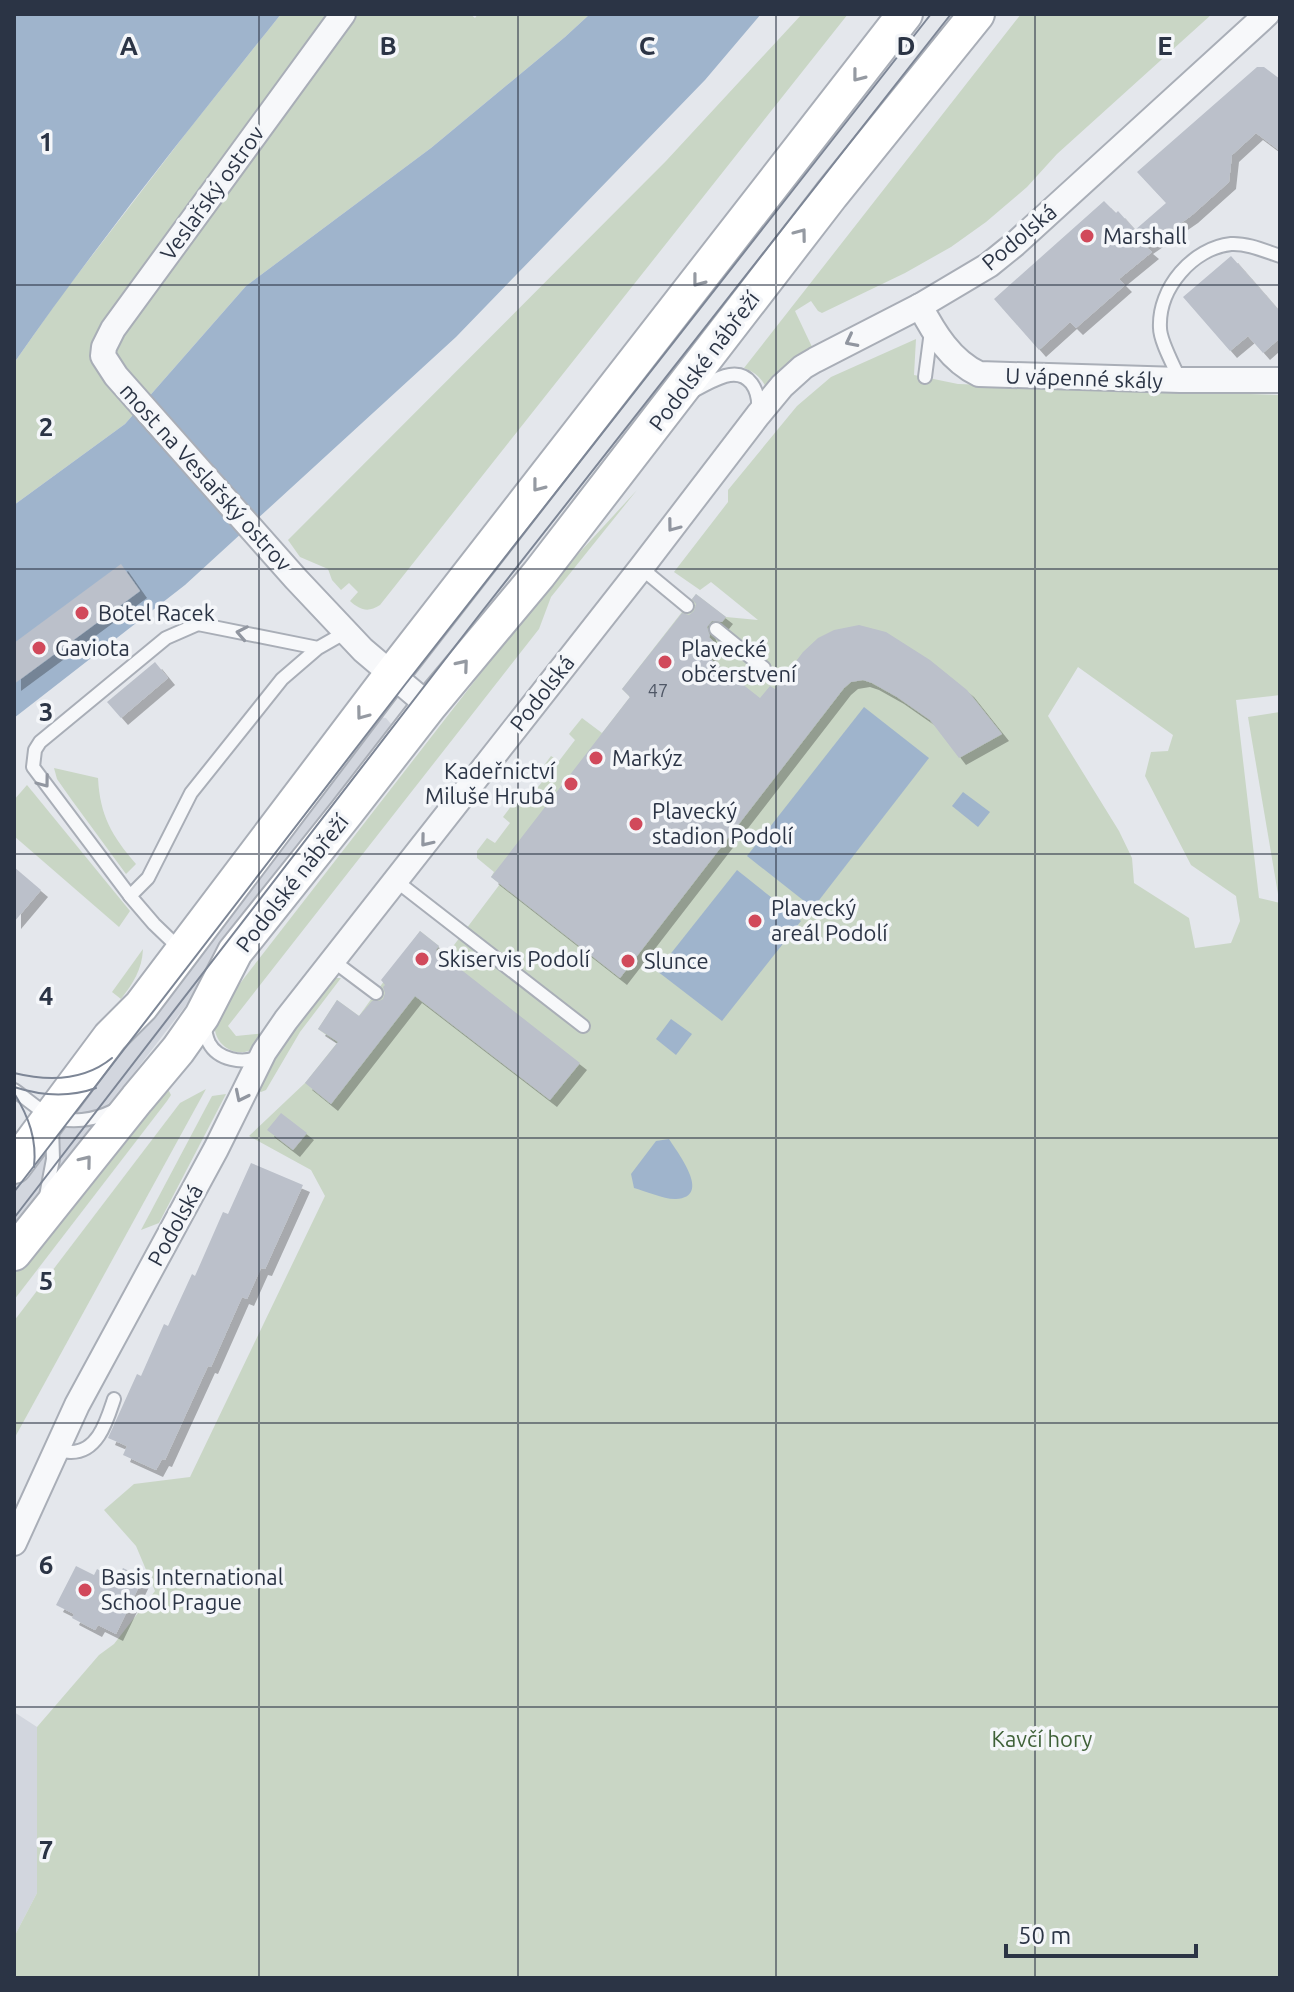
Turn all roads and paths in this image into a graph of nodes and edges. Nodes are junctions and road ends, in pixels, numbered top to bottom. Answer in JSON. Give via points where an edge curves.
{"nodes":[{"id":1,"x":343,"y":14,"type":"edge"},
{"id":2,"x":905,"y":14,"type":"edge"},
{"id":3,"x":977,"y":14,"type":"edge"},
{"id":4,"x":1267,"y":14,"type":"edge"},
{"id":5,"x":1275,"y":14,"type":"edge"},
{"id":6,"x":1280,"y":18,"type":"edge"},
{"id":7,"x":1280,"y":256,"type":"edge"},
{"id":8,"x":926,"y":317,"type":"junction"},
{"id":9,"x":116,"y":376,"type":"joint"},
{"id":10,"x":925,"y":377,"type":"dead end"},
{"id":11,"x":1180,"y":380,"type":"junction"},
{"id":12,"x":1280,"y":380,"type":"edge"},
{"id":13,"x":669,"y":408,"type":"junction"},
{"id":14,"x":758,"y":415,"type":"junction"},
{"id":15,"x":641,"y":568,"type":"junction"},
{"id":16,"x":687,"y":606,"type":"dead end"},
{"id":17,"x":716,"y":629,"type":"dead end"},
{"id":18,"x":346,"y":632,"type":"junction"},
{"id":19,"x":318,"y":648,"type":"junction"},
{"id":20,"x":764,"y":668,"type":"dead end"},
{"id":21,"x":392,"y":674,"type":"junction"},
{"id":22,"x":429,"y":706,"type":"junction"},
{"id":23,"x":395,"y":880,"type":"junction"},
{"id":24,"x":130,"y":896,"type":"junction"},
{"id":25,"x":183,"y":952,"type":"junction"},
{"id":26,"x":332,"y":960,"type":"junction"},
{"id":27,"x":376,"y":993,"type":"dead end"},
{"id":28,"x":202,"y":1016,"type":"junction"},
{"id":29,"x":583,"y":1026,"type":"dead end"},
{"id":30,"x":264,"y":1052,"type":"junction"},
{"id":31,"x":14,"y":1090,"type":"edge"},
{"id":32,"x":137,"y":1099,"type":"junction"},
{"id":33,"x":51,"y":1116,"type":"junction"},
{"id":34,"x":14,"y":1166,"type":"edge"},
{"id":35,"x":37,"y":1222,"type":"junction"},
{"id":36,"x":14,"y":1253,"type":"edge"},
{"id":37,"x":114,"y":1399,"type":"dead end"},
{"id":38,"x":57,"y":1449,"type":"junction"},
{"id":39,"x":14,"y":1543,"type":"edge"}],
"edges":[{"from":1,"to":9,"type":"street","name":"Veslařský ostrov","via":[[113,329],[103,356]]},
{"from":2,"to":21,"type":"main road","name":"Podolské nábřeží","one_way":true},
{"from":13,"to":3,"type":"main road","name":"Podolské nábřeží","one_way":true},
{"from":4,"to":8,"type":"street","name":"Podolská","via":[[1015,244]]},
{"from":5,"to":6,"type":"street"},
{"from":7,"to":11,"type":"lane","via":[[1233,244],[1207,250],[1182,271],[1164,303],[1160,328]]},
{"from":8,"to":10,"type":"lane"},
{"from":8,"to":11,"type":"street","name":"U vápenné skály","via":[[953,356],[979,374]]},
{"from":8,"to":14,"type":"street","name":"Podolská","one_way":true,"via":[[803,367]]},
{"from":9,"to":18,"type":"street","name":"most na Veslařský ostrov"},
{"from":11,"to":12,"type":"street","name":"U vápenné skály"},
{"from":13,"to":14,"type":"lane","via":[[734,375],[753,384]]},
{"from":22,"to":13,"type":"main road","name":"Podolské nábřeží","one_way":true},
{"from":14,"to":15,"type":"street","name":"Podolská","one_way":true},
{"from":15,"to":16,"type":"lane"},
{"from":15,"to":23,"type":"street","name":"Podolská","one_way":true},
{"from":17,"to":20,"type":"lane"},
{"from":18,"to":19,"type":"lane"},
{"from":18,"to":21,"type":"street","name":"most na Veslařský ostrov"},
{"from":19,"to":24,"type":"lane","via":[[282,679],[191,793],[148,878]]},
{"from":19,"to":24,"type":"lane","one_way":true,"via":[[198,624],[166,638],[40,742],[33,767]]},
{"from":21,"to":22,"type":"street"},
{"from":21,"to":25,"type":"main road","name":"Podolské nábřeží","one_way":true},
{"from":22,"to":28,"type":"main road","name":"Podolské nábřeží","via":[[235,952]]},
{"from":23,"to":26,"type":"street","name":"Podolská"},
{"from":23,"to":29,"type":"lane"},
{"from":24,"to":25,"type":"lane"},
{"from":25,"to":33,"type":"main road","name":"Podolské nábřeží"},
{"from":26,"to":27,"type":"lane"},
{"from":26,"to":30,"type":"street","name":"Podolská"},
{"from":28,"to":30,"type":"lane","via":[[210,1045],[220,1055],[249,1061]]},
{"from":28,"to":32,"type":"main road","name":"Podolské nábřeží"},
{"from":30,"to":38,"type":"street","name":"Podolská","one_way":true},
{"from":31,"to":33,"type":"lane"},
{"from":32,"to":33,"type":"lane","via":[[101,1117]]},
{"from":35,"to":32,"type":"main road","name":"Podolské nábřeží","one_way":true},
{"from":33,"to":34,"type":"main road","name":"Podolské nábřeží"},
{"from":33,"to":35,"type":"lane","via":[[53,1159]]},
{"from":35,"to":36,"type":"main road","name":"Podolské nábřeží"},
{"from":37,"to":38,"type":"lane","via":[[103,1430],[88,1447],[72,1453]]},
{"from":38,"to":39,"type":"street","name":"Podolská"}]}
